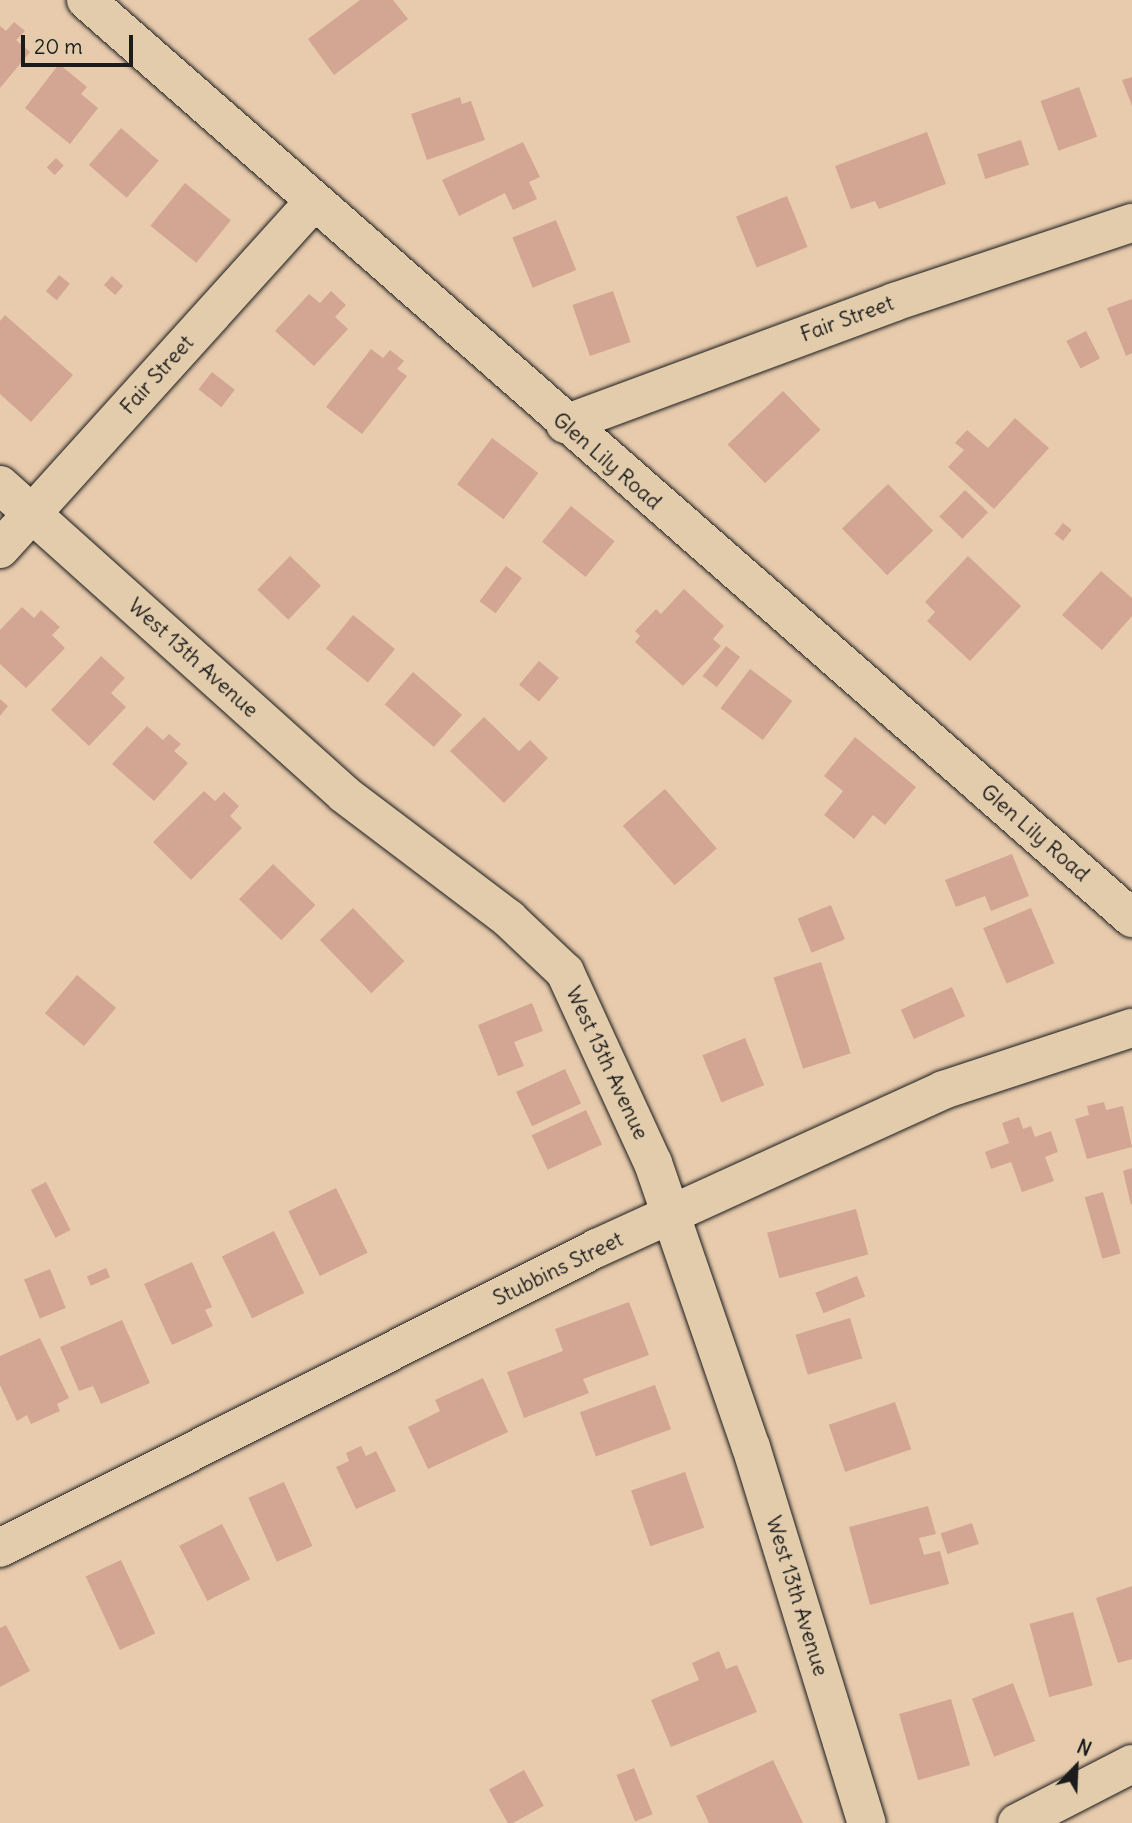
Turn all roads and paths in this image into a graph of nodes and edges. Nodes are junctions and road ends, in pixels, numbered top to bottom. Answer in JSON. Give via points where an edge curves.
{"nodes":[{"id":1,"x":86,"y":0,"type":"edge"},
{"id":2,"x":314,"y":202,"type":"junction"},
{"id":3,"x":1132,"y":223,"type":"edge"},
{"id":4,"x":565,"y":424,"type":"junction"},
{"id":5,"x":0,"y":485,"type":"edge"},
{"id":6,"x":32,"y":513,"type":"junction"},
{"id":7,"x":0,"y":549,"type":"edge"},
{"id":8,"x":1132,"y":918,"type":"edge"},
{"id":9,"x":1132,"y":1028,"type":"edge"},
{"id":10,"x":670,"y":1216,"type":"junction"},
{"id":11,"x":0,"y":1548,"type":"edge"},
{"id":12,"x":1132,"y":1764,"type":"edge"},
{"id":13,"x":867,"y":1823,"type":"edge"},
{"id":14,"x":1017,"y":1823,"type":"edge"}],
"edges":[{"from":1,"to":2,"type":"street","name":"Glen Lily Road"},
{"from":2,"to":4,"type":"street","name":"Glen Lily Road"},
{"from":2,"to":6,"type":"street","name":"Fair Street"},
{"from":3,"to":4,"type":"street","name":"Fair Street","via":[[894,302]]},
{"from":4,"to":8,"type":"street","name":"Glen Lily Road"},
{"from":5,"to":6,"type":"street","name":"West 13th Avenue"},
{"from":6,"to":7,"type":"street","name":"Fair Street"},
{"from":6,"to":10,"type":"street","name":"West 13th Avenue","via":[[344,794],[509,919],[565,972],[653,1163]]},
{"from":9,"to":10,"type":"street","name":"Stubbins Street","via":[[943,1090]]},
{"from":10,"to":11,"type":"street","name":"Stubbins Street","via":[[560,1266]]},
{"from":10,"to":13,"type":"street","name":"West 13th Avenue","via":[[751,1447]]},
{"from":12,"to":14,"type":"street"}]}
